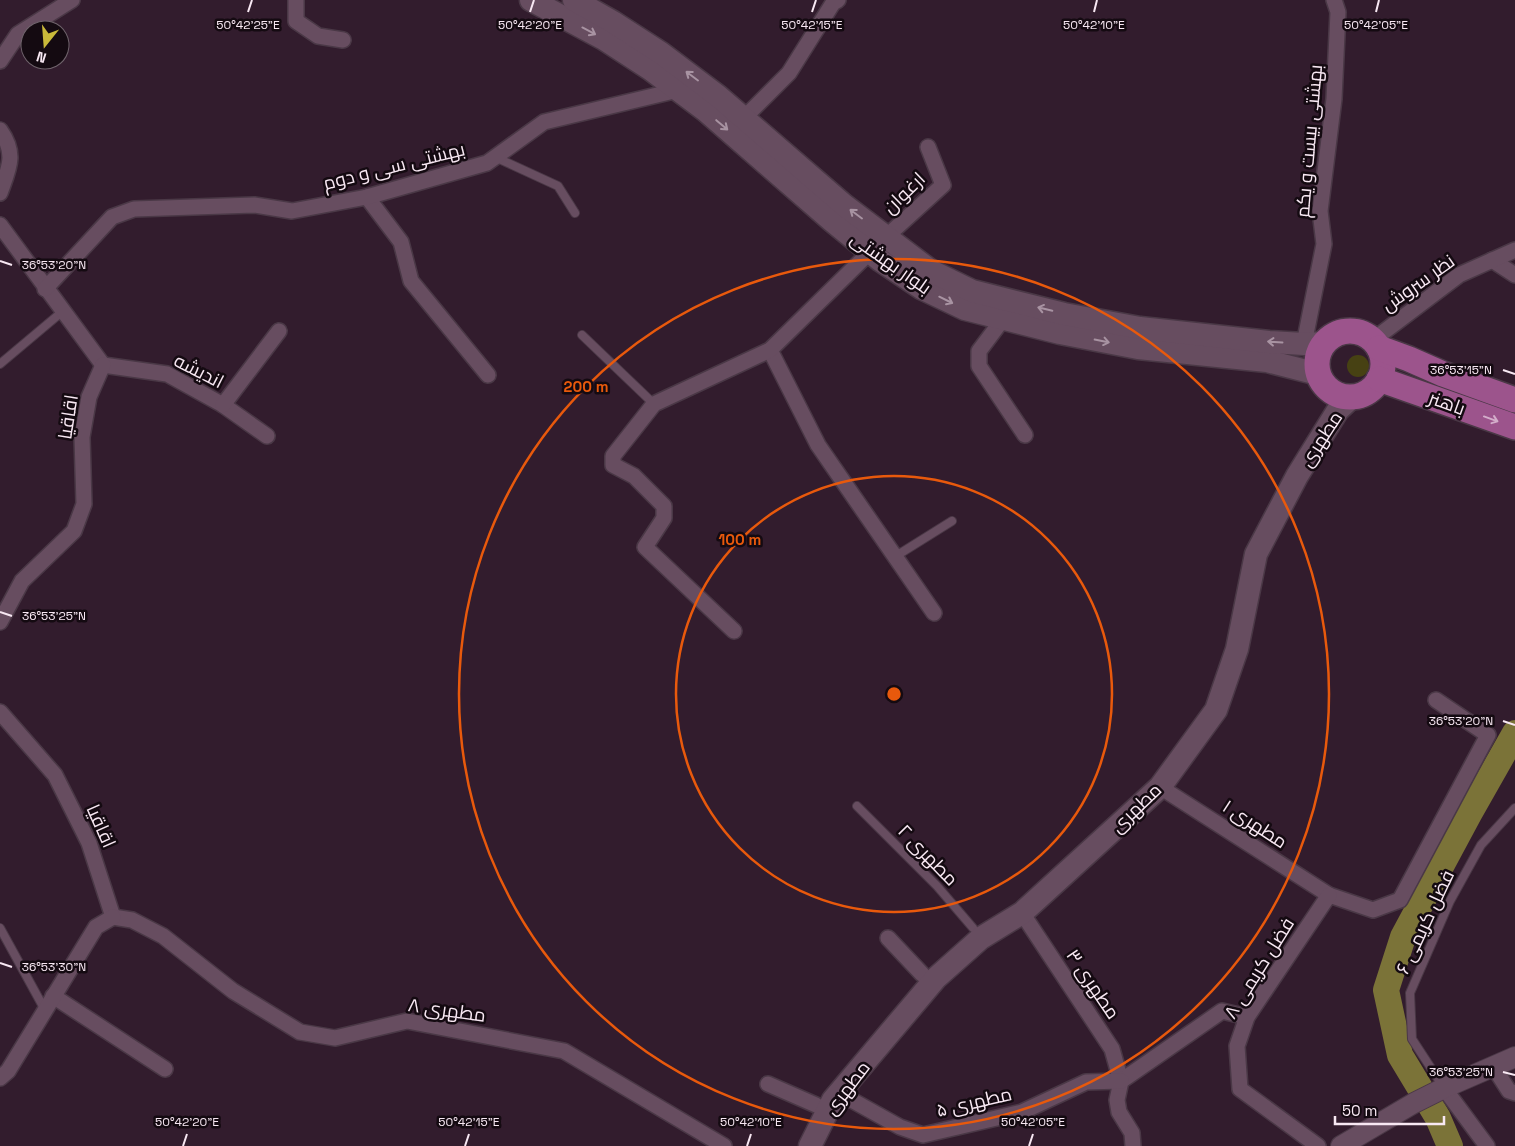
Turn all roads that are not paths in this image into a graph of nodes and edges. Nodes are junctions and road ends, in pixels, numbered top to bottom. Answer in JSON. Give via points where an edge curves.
{"nodes":[{"id":1,"x":72,"y":0,"type":"edge"},
{"id":2,"x":296,"y":0,"type":"edge"},
{"id":3,"x":531,"y":0,"type":"edge"},
{"id":4,"x":574,"y":0,"type":"edge"},
{"id":5,"x":838,"y":0,"type":"edge"},
{"id":6,"x":1334,"y":0,"type":"edge"},
{"id":7,"x":343,"y":40,"type":"dead end"},
{"id":8,"x":0,"y":61,"type":"edge"},
{"id":9,"x":678,"y":90,"type":"junction"},
{"id":10,"x":744,"y":118,"type":"junction"},
{"id":11,"x":0,"y":130,"type":"edge"},
{"id":12,"x":928,"y":147,"type":"dead end"},
{"id":13,"x":495,"y":157,"type":"junction"},
{"id":14,"x":0,"y":193,"type":"edge"},
{"id":15,"x":367,"y":197,"type":"junction"},
{"id":16,"x":575,"y":213,"type":"dead end"},
{"id":17,"x":0,"y":225,"type":"edge"},
{"id":18,"x":878,"y":244,"type":"junction"},
{"id":19,"x":1515,"y":250,"type":"edge"},
{"id":20,"x":1492,"y":260,"type":"junction"},
{"id":21,"x":1515,"y":276,"type":"edge"},
{"id":22,"x":45,"y":289,"type":"junction"},
{"id":23,"x":63,"y":311,"type":"junction"},
{"id":24,"x":1003,"y":319,"type":"junction"},
{"id":25,"x":279,"y":331,"type":"dead end"},
{"id":26,"x":582,"y":335,"type":"dead end"},
{"id":27,"x":1314,"y":344,"type":"junction"},
{"id":28,"x":1376,"y":344,"type":"junction"},
{"id":29,"x":770,"y":350,"type":"junction"},
{"id":30,"x":0,"y":364,"type":"edge"},
{"id":31,"x":103,"y":365,"type":"junction"},
{"id":32,"x":488,"y":375,"type":"dead end"},
{"id":33,"x":1379,"y":379,"type":"junction"},
{"id":34,"x":1334,"y":387,"type":"junction"},
{"id":35,"x":1515,"y":400,"type":"edge"},
{"id":36,"x":654,"y":404,"type":"junction"},
{"id":37,"x":223,"y":405,"type":"junction"},
{"id":38,"x":1515,"y":427,"type":"edge"},
{"id":39,"x":1025,"y":435,"type":"dead end"},
{"id":40,"x":267,"y":436,"type":"dead end"},
{"id":41,"x":952,"y":521,"type":"dead end"},
{"id":42,"x":896,"y":556,"type":"junction"},
{"id":43,"x":934,"y":613,"type":"dead end"},
{"id":44,"x":0,"y":622,"type":"edge"},
{"id":45,"x":734,"y":631,"type":"dead end"},
{"id":46,"x":1436,"y":700,"type":"dead end"},
{"id":47,"x":0,"y":712,"type":"edge"},
{"id":48,"x":1160,"y":787,"type":"junction"},
{"id":49,"x":857,"y":806,"type":"dead end"},
{"id":50,"x":1515,"y":808,"type":"edge"},
{"id":51,"x":1329,"y":895,"type":"junction"},
{"id":52,"x":1022,"y":913,"type":"junction"},
{"id":53,"x":113,"y":916,"type":"junction"},
{"id":54,"x":0,"y":928,"type":"edge"},
{"id":55,"x":973,"y":928,"type":"junction"},
{"id":56,"x":888,"y":938,"type":"dead end"},
{"id":57,"x":922,"y":974,"type":"junction"},
{"id":58,"x":53,"y":996,"type":"junction"},
{"id":59,"x":45,"y":1010,"type":"junction"},
{"id":60,"x":1247,"y":1017,"type":"junction"},
{"id":61,"x":1515,"y":1056,"type":"edge"},
{"id":62,"x":1492,"y":1066,"type":"junction"},
{"id":63,"x":165,"y":1069,"type":"dead end"},
{"id":64,"x":0,"y":1078,"type":"edge"},
{"id":65,"x":1121,"y":1081,"type":"junction"},
{"id":66,"x":768,"y":1084,"type":"dead end"},
{"id":67,"x":1439,"y":1090,"type":"junction"},
{"id":68,"x":840,"y":1093,"type":"junction"},
{"id":69,"x":1515,"y":1093,"type":"edge"},
{"id":70,"x":816,"y":1105,"type":"junction"},
{"id":71,"x":724,"y":1146,"type":"edge"},
{"id":72,"x":797,"y":1146,"type":"edge"},
{"id":73,"x":810,"y":1146,"type":"edge"},
{"id":74,"x":1133,"y":1146,"type":"edge"},
{"id":75,"x":1318,"y":1146,"type":"edge"},
{"id":76,"x":1341,"y":1146,"type":"edge"},
{"id":77,"x":1487,"y":1146,"type":"edge"}],
"edges":[{"from":1,"to":8,"type":"street","via":[[18,34]]},
{"from":2,"to":7,"type":"street","via":[[296,21],[318,36]]},
{"from":3,"to":9,"type":"main road","name":"بلوار بهشتی","one_way":true,"via":[[604,39]]},
{"from":10,"to":4,"type":"main road","name":"بلوار بهشتی","one_way":true,"via":[[662,53]]},
{"from":5,"to":10,"type":"street","via":[[789,73]]},
{"from":6,"to":27,"type":"street","name":"بهشتی بیست و یکم","via":[[1338,12],[1334,99],[1320,212],[1324,244]]},
{"from":9,"to":13,"type":"street","name":"بهشتی سی و دوم","via":[[544,122]]},
{"from":9,"to":18,"type":"main road","name":"بلوار بهشتی","one_way":true,"via":[[831,220]]},
{"from":18,"to":10,"type":"main road","name":"بلوار بهشتی","one_way":true,"via":[[844,205]]},
{"from":11,"to":14,"type":"street","via":[[8,141],[11,162]]},
{"from":12,"to":18,"type":"street","name":"ارغوان","via":[[943,185]]},
{"from":13,"to":15,"type":"street","name":"بهشتی سی و دوم","via":[[487,163]]},
{"from":13,"to":16,"type":"lane","via":[[558,186]]},
{"from":15,"to":22,"type":"street","name":"بهشتی سی و دوم","via":[[292,211],[254,205],[134,209],[112,217]]},
{"from":15,"to":32,"type":"street","via":[[401,242],[411,281]]},
{"from":17,"to":22,"type":"street"},
{"from":18,"to":24,"type":"main road","name":"بلوار بهشتی","one_way":true,"via":[[921,288],[965,309]]},
{"from":27,"to":18,"type":"main road","name":"بلوار بهشتی","one_way":true,"via":[[1140,328],[1018,303],[972,291]]},
{"from":18,"to":29,"type":"street"},
{"from":19,"to":20,"type":"street","name":"نظر سروش"},
{"from":20,"to":21,"type":"street"},
{"from":20,"to":28,"type":"street","name":"نظر سروش","via":[[1459,275]]},
{"from":22,"to":23,"type":"street"},
{"from":23,"to":30,"type":"lane"},
{"from":23,"to":31,"type":"street"},
{"from":24,"to":34,"type":"main road","name":"بلوار بهشتی","one_way":true,"via":[[1138,348],[1267,361]]},
{"from":24,"to":39,"type":"street","via":[[979,351],[979,366]]},
{"from":25,"to":37,"type":"street"},
{"from":26,"to":36,"type":"lane"},
{"from":27,"to":28,"type":"main road","via":[[1347,331],[1364,334]]},
{"from":27,"to":34,"type":"main road","via":[[1318,353],[1316,364]]},
{"from":28,"to":33,"type":"main road","via":[[1382,358]]},
{"from":28,"to":35,"type":"main road","name":"باهنر","via":[[1443,374]]},
{"from":29,"to":36,"type":"street"},
{"from":29,"to":42,"type":"street","via":[[818,445]]},
{"from":31,"to":37,"type":"street","name":"اندیشه","via":[[167,374]]},
{"from":31,"to":44,"type":"street","name":"اقاقیا","via":[[89,397],[82,437],[84,504],[74,531],[22,581]]},
{"from":33,"to":34,"type":"main road","via":[[1368,391]]},
{"from":33,"to":38,"type":"main road","name":"باهنر","one_way":true},
{"from":34,"to":48,"type":"main road","name":"مطهری","via":[[1338,410],[1297,476],[1256,554],[1237,649],[1216,710]]},
{"from":34,"to":55,"type":"main road","name":"مطهری","via":[[1244,550],[1224,646],[1204,704],[1150,778],[1014,903]]},
{"from":36,"to":45,"type":"street","via":[[614,456],[613,466],[634,476],[664,506],[664,518],[645,547]]},
{"from":37,"to":40,"type":"street","name":"اندیشه"},
{"from":41,"to":42,"type":"lane"},
{"from":42,"to":43,"type":"street"},
{"from":46,"to":51,"type":"street","name":"مطهری ۱","via":[[1488,735],[1400,900],[1373,910]]},
{"from":47,"to":53,"type":"street","name":"اقاقیا","via":[[55,775],[89,843]]},
{"from":48,"to":51,"type":"street","name":"مطهری ۱"},
{"from":48,"to":52,"type":"main road","name":"مطهری"},
{"from":49,"to":55,"type":"lane","name":"مطهری ۲"},
{"from":50,"to":67,"type":"lane","name":"فضل کریمی ۶","via":[[1481,845],[1450,901],[1410,993],[1412,1039]]},
{"from":51,"to":60,"type":"street","name":"فضل کریمی ۸"},
{"from":52,"to":65,"type":"street","name":"مطهری ۳","via":[[1112,1049]]},
{"from":52,"to":68,"type":"main road","name":"مطهری","via":[[981,938],[936,978]]},
{"from":53,"to":58,"type":"street","via":[[96,927]]},
{"from":53,"to":71,"type":"street","name":"مطهری ۸","via":[[132,920],[163,936],[233,991],[300,1032],[335,1038],[407,1021],[564,1051]]},
{"from":54,"to":59,"type":"lane"},
{"from":55,"to":57,"type":"main road","name":"مطهری"},
{"from":56,"to":57,"type":"street"},
{"from":57,"to":70,"type":"main road","name":"مطهری","via":[[822,1093]]},
{"from":58,"to":59,"type":"street"},
{"from":58,"to":63,"type":"street"},
{"from":59,"to":64,"type":"street","via":[[8,1071]]},
{"from":60,"to":65,"type":"street","via":[[1222,1011]]},
{"from":60,"to":75,"type":"street","name":"فضل کریمی ۸","via":[[1237,1046],[1240,1089]]},
{"from":61,"to":62,"type":"street"},
{"from":62,"to":67,"type":"street"},
{"from":62,"to":69,"type":"street","via":[[1509,1091]]},
{"from":65,"to":68,"type":"street","name":"مطهری ۵","via":[[1086,1082],[1022,1112],[924,1135],[900,1127]]},
{"from":65,"to":74,"type":"street","via":[[1117,1100],[1119,1112],[1132,1133]]},
{"from":66,"to":70,"type":"street"},
{"from":67,"to":76,"type":"street"},
{"from":67,"to":77,"type":"street"},
{"from":68,"to":73,"type":"main road","name":"مطهری","via":[[833,1100]]},
{"from":70,"to":72,"type":"main road","name":"مطهری"}]}
